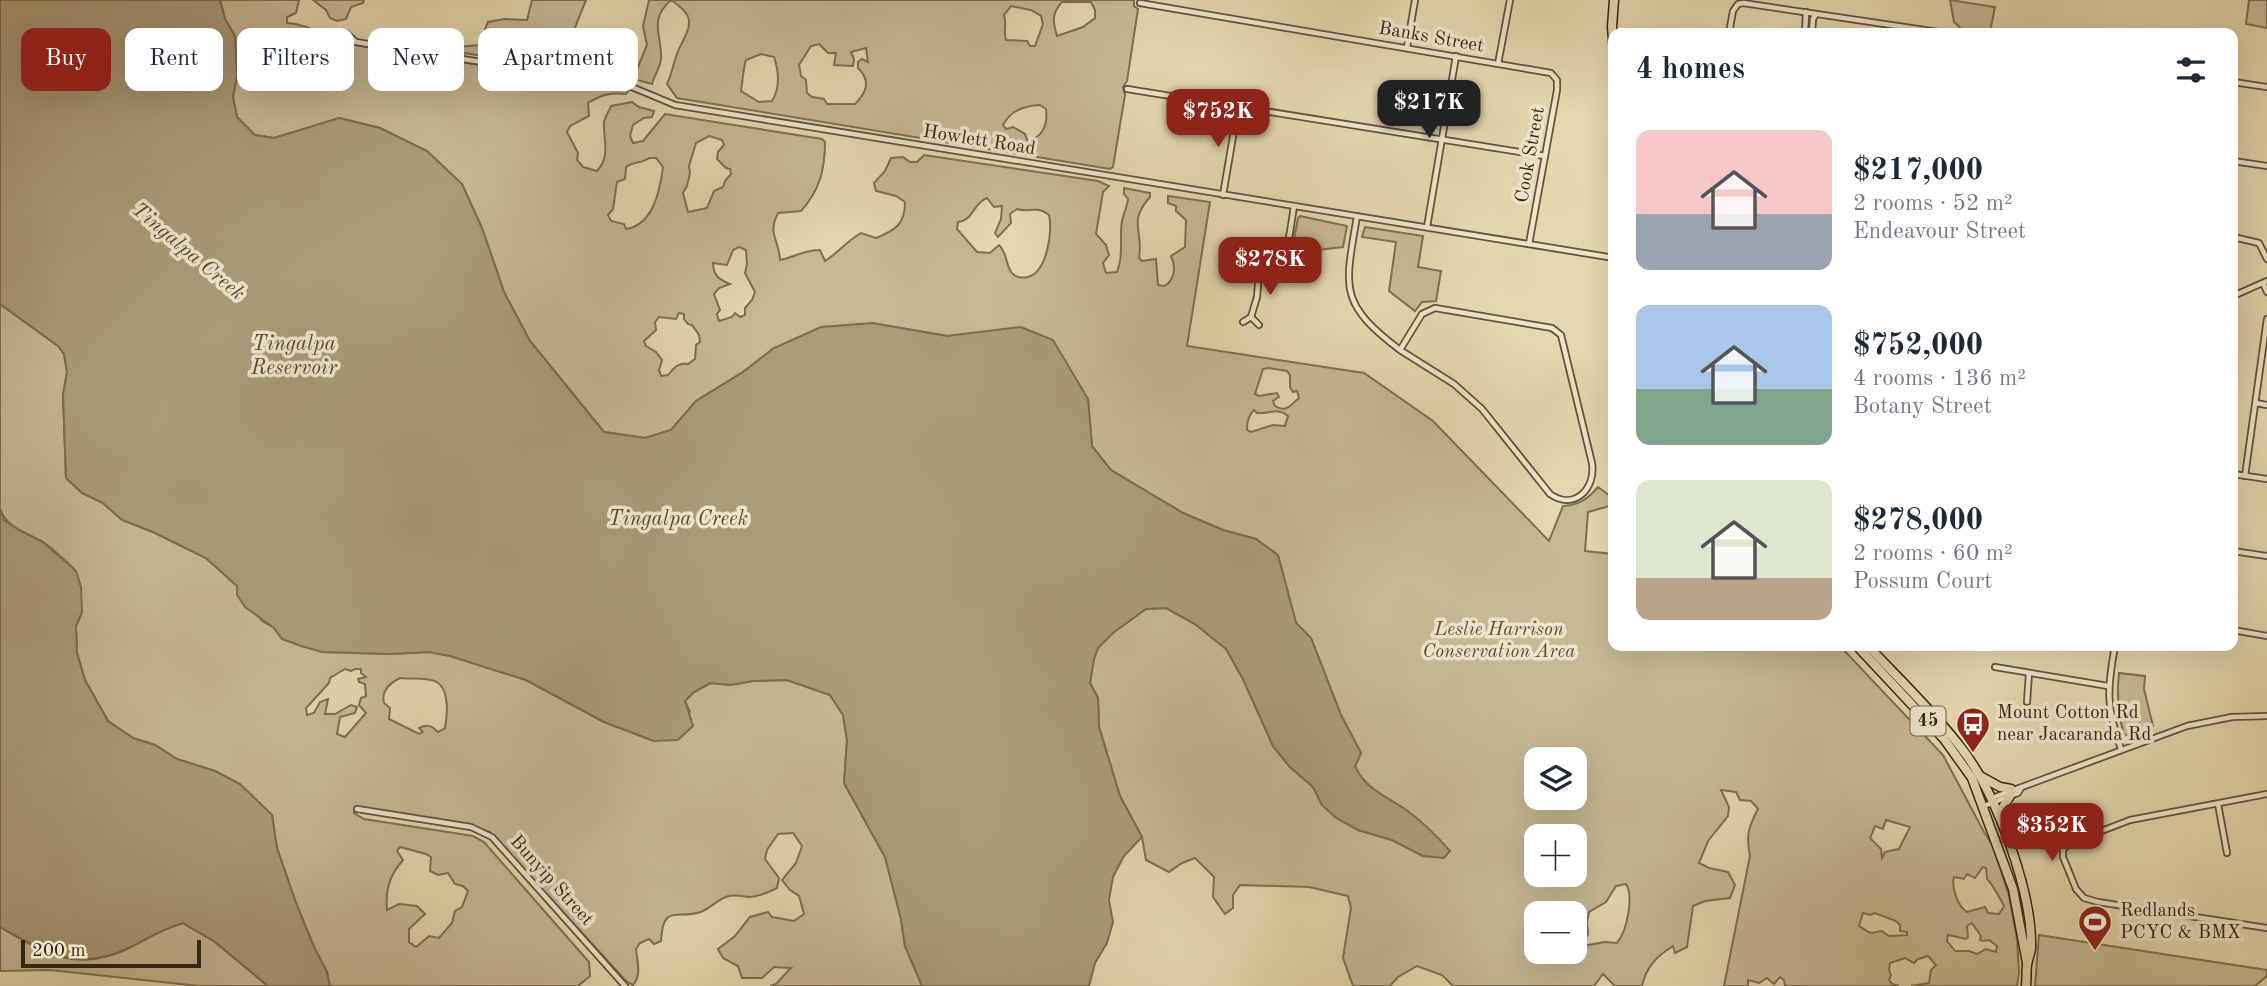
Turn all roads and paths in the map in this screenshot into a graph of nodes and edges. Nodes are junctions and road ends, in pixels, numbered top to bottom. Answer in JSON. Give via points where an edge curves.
{"nodes":[{"id":1,"x":1415,"y":0,"type":"edge"},
{"id":2,"x":1510,"y":0,"type":"edge"},
{"id":3,"x":1614,"y":0,"type":"edge"},
{"id":4,"x":1140,"y":3,"type":"dead end"},
{"id":5,"x":1806,"y":12,"type":"junction"},
{"id":6,"x":1816,"y":14,"type":"junction"},
{"id":7,"x":1894,"y":26,"type":"joint"},
{"id":8,"x":1612,"y":28,"type":"edge"},
{"id":9,"x":1730,"y":28,"type":"edge"},
{"id":10,"x":1805,"y":28,"type":"edge"},
{"id":11,"x":1812,"y":28,"type":"edge"},
{"id":12,"x":1898,"y":28,"type":"edge"},
{"id":13,"x":354,"y":40,"type":"edge"},
{"id":14,"x":1407,"y":47,"type":"junction"},
{"id":15,"x":1455,"y":56,"type":"junction"},
{"id":16,"x":1498,"y":64,"type":"junction"},
{"id":17,"x":1550,"y":73,"type":"joint"},
{"id":18,"x":2238,"y":83,"type":"edge"},
{"id":19,"x":2267,"y":87,"type":"edge"},
{"id":20,"x":1127,"y":89,"type":"dead end"},
{"id":21,"x":1238,"y":107,"type":"junction"},
{"id":22,"x":1442,"y":140,"type":"junction"},
{"id":23,"x":1545,"y":156,"type":"junction"},
{"id":24,"x":2238,"y":162,"type":"edge"},
{"id":25,"x":2267,"y":166,"type":"edge"},
{"id":26,"x":1223,"y":195,"type":"junction"},
{"id":27,"x":1294,"y":206,"type":"junction"},
{"id":28,"x":1357,"y":216,"type":"junction"},
{"id":29,"x":1427,"y":227,"type":"junction"},
{"id":30,"x":2238,"y":238,"type":"edge"},
{"id":31,"x":1529,"y":244,"type":"junction"},
{"id":32,"x":1608,"y":257,"type":"edge"},
{"id":33,"x":2267,"y":258,"type":"edge"},
{"id":34,"x":1232,"y":266,"type":"dead end"},
{"id":35,"x":1241,"y":269,"type":"junction"},
{"id":36,"x":1259,"y":272,"type":"junction"},
{"id":37,"x":1238,"y":278,"type":"dead end"},
{"id":38,"x":2265,"y":282,"type":"edge"},
{"id":39,"x":2267,"y":292,"type":"edge"},
{"id":40,"x":2238,"y":294,"type":"edge"},
{"id":41,"x":1251,"y":317,"type":"junction"},
{"id":42,"x":2267,"y":319,"type":"edge"},
{"id":43,"x":1243,"y":322,"type":"dead end"},
{"id":44,"x":1259,"y":325,"type":"dead end"},
{"id":45,"x":2267,"y":329,"type":"edge"},
{"id":46,"x":1400,"y":350,"type":"junction"},
{"id":47,"x":2256,"y":403,"type":"junction"},
{"id":48,"x":2267,"y":405,"type":"edge"},
{"id":49,"x":2238,"y":475,"type":"edge"},
{"id":50,"x":2245,"y":476,"type":"junction"},
{"id":51,"x":2267,"y":480,"type":"edge"},
{"id":52,"x":2238,"y":552,"type":"edge"},
{"id":53,"x":2267,"y":556,"type":"edge"},
{"id":54,"x":2238,"y":631,"type":"edge"},
{"id":55,"x":2267,"y":636,"type":"edge"},
{"id":56,"x":1862,"y":651,"type":"edge"},
{"id":57,"x":1873,"y":651,"type":"edge"},
{"id":58,"x":2114,"y":651,"type":"edge"},
{"id":59,"x":1995,"y":667,"type":"dead end"},
{"id":60,"x":2029,"y":673,"type":"junction"},
{"id":61,"x":2108,"y":686,"type":"junction"},
{"id":62,"x":2026,"y":702,"type":"dead end"},
{"id":63,"x":2267,"y":716,"type":"edge"},
{"id":64,"x":2122,"y":749,"type":"junction"},
{"id":65,"x":1979,"y":775,"type":"junction"},
{"id":66,"x":2010,"y":792,"type":"junction"},
{"id":67,"x":2267,"y":794,"type":"edge"},
{"id":68,"x":1987,"y":802,"type":"junction"},
{"id":69,"x":2218,"y":804,"type":"junction"},
{"id":70,"x":357,"y":809,"type":"dead end"},
{"id":71,"x":2001,"y":822,"type":"junction"},
{"id":72,"x":2227,"y":853,"type":"dead end"},
{"id":73,"x":2267,"y":928,"type":"edge"},
{"id":74,"x":2027,"y":963,"type":"junction"},
{"id":75,"x":625,"y":986,"type":"edge"},
{"id":76,"x":2026,"y":986,"type":"edge"}],
"edges":[{"from":1,"to":14,"type":"street"},
{"from":2,"to":16,"type":"street"},
{"from":3,"to":8,"type":"main road"},
{"from":4,"to":14,"type":"street","name":"Banks Street"},
{"from":5,"to":6,"type":"street"},
{"from":5,"to":9,"type":"street","via":[[1738,4]]},
{"from":5,"to":10,"type":"street"},
{"from":6,"to":7,"type":"street"},
{"from":6,"to":11,"type":"street"},
{"from":7,"to":12,"type":"street"},
{"from":13,"to":26,"type":"street","name":"Howlett Road","via":[[627,85],[675,105]]},
{"from":14,"to":15,"type":"street","name":"Banks Street"},
{"from":15,"to":16,"type":"street","name":"Banks Street"},
{"from":15,"to":22,"type":"street"},
{"from":16,"to":17,"type":"street","name":"Banks Street"},
{"from":17,"to":23,"type":"street","name":"Cook Street","via":[[1557,80],[1557,90]]},
{"from":18,"to":19,"type":"street"},
{"from":20,"to":21,"type":"street"},
{"from":21,"to":22,"type":"street"},
{"from":21,"to":26,"type":"street"},
{"from":22,"to":23,"type":"street"},
{"from":22,"to":29,"type":"street"},
{"from":23,"to":31,"type":"street","name":"Cook Street"},
{"from":24,"to":25,"type":"street"},
{"from":26,"to":27,"type":"street","name":"Howlett Road"},
{"from":27,"to":28,"type":"street","name":"Howlett Road"},
{"from":27,"to":36,"type":"street","via":[[1286,253],[1280,263]]},
{"from":28,"to":29,"type":"street","name":"Howlett Road"},
{"from":28,"to":46,"type":"street","via":[[1349,292],[1363,319]]},
{"from":29,"to":31,"type":"street","name":"Howlett Road"},
{"from":30,"to":33,"type":"street","via":[[2259,243]]},
{"from":31,"to":32,"type":"street","name":"Howlett Road"},
{"from":34,"to":35,"type":"street"},
{"from":35,"to":36,"type":"street"},
{"from":35,"to":37,"type":"street"},
{"from":36,"to":41,"type":"street"},
{"from":38,"to":39,"type":"street"},
{"from":38,"to":40,"type":"street"},
{"from":41,"to":43,"type":"street"},
{"from":41,"to":44,"type":"street"},
{"from":42,"to":45,"type":"street"},
{"from":45,"to":47,"type":"street"},
{"from":46,"to":46,"type":"street","via":[[1422,314],[1435,308],[1552,328],[1561,335],[1592,463],[1589,487],[1575,500],[1564,501],[1550,494],[1482,409],[1454,384]]},
{"from":47,"to":48,"type":"street"},
{"from":47,"to":50,"type":"street"},
{"from":49,"to":50,"type":"street"},
{"from":50,"to":51,"type":"street"},
{"from":52,"to":53,"type":"street"},
{"from":54,"to":55,"type":"street"},
{"from":56,"to":68,"type":"main road","number":"45","via":[[1952,748]]},
{"from":57,"to":65,"type":"main road","number":"45","via":[[1955,740]]},
{"from":58,"to":61,"type":"street"},
{"from":59,"to":60,"type":"street"},
{"from":60,"to":61,"type":"street"},
{"from":60,"to":62,"type":"street"},
{"from":61,"to":64,"type":"street"},
{"from":63,"to":64,"type":"street","via":[[2211,720]]},
{"from":64,"to":66,"type":"street","via":[[2018,793]]},
{"from":65,"to":66,"type":"main road"},
{"from":65,"to":68,"type":"main road","number":"45"},
{"from":66,"to":68,"type":"street"},
{"from":66,"to":71,"type":"main road"},
{"from":67,"to":69,"type":"street"},
{"from":68,"to":71,"type":"main road","number":"45"},
{"from":68,"to":74,"type":"main road","number":"45","via":[[2013,889]]},
{"from":69,"to":72,"type":"street"},
{"from":69,"to":73,"type":"street","via":[[2114,825],[2068,844],[2063,857],[2084,898]]},
{"from":70,"to":75,"type":"street","name":"Bunyip Street","via":[[471,827],[492,837]]},
{"from":71,"to":74,"type":"main road","number":"45","via":[[2021,884],[2031,951]]},
{"from":74,"to":76,"type":"main road","number":"45"}]}
